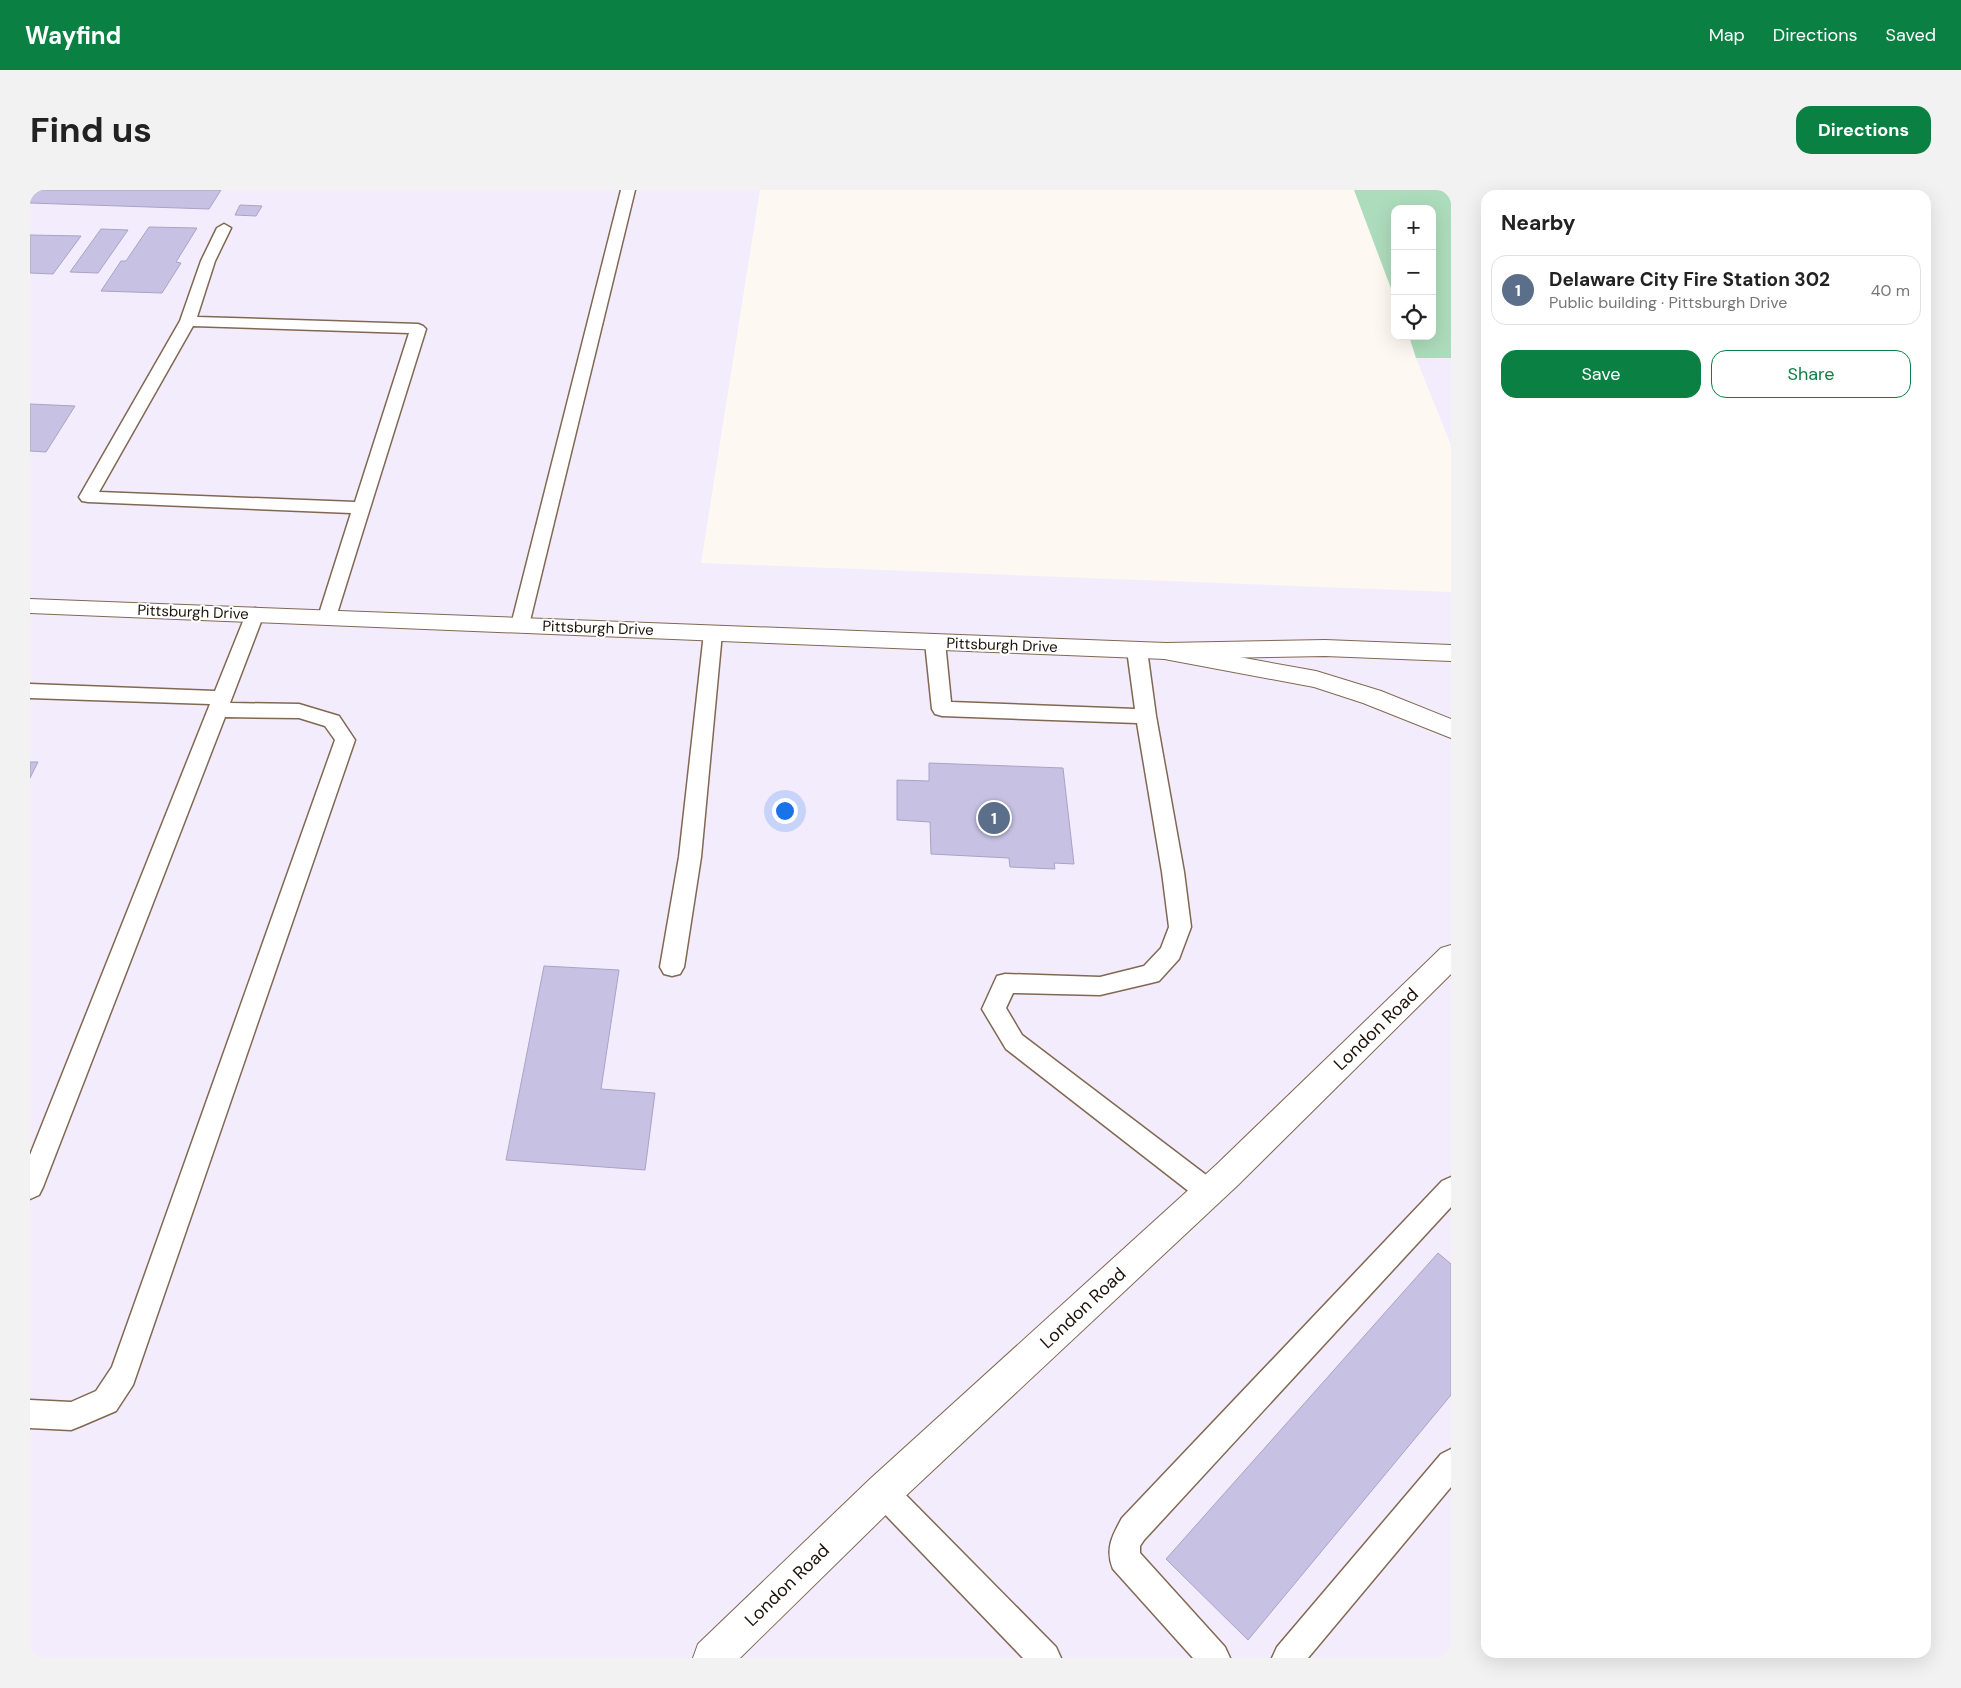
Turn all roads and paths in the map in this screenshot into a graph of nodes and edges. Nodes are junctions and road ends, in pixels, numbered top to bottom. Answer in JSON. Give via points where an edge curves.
{"nodes":[{"id":1,"x":628,"y":190,"type":"edge"},
{"id":2,"x":224,"y":228,"type":"dead end"},
{"id":3,"x":188,"y":321,"type":"junction"},
{"id":4,"x":362,"y":508,"type":"junction"},
{"id":5,"x":30,"y":606,"type":"edge"},
{"id":6,"x":255,"y":614,"type":"junction"},
{"id":7,"x":328,"y":617,"type":"junction"},
{"id":8,"x":520,"y":625,"type":"junction"},
{"id":9,"x":713,"y":633,"type":"junction"},
{"id":10,"x":935,"y":642,"type":"junction"},
{"id":11,"x":1137,"y":650,"type":"junction"},
{"id":12,"x":1166,"y":651,"type":"junction"},
{"id":13,"x":1451,"y":653,"type":"edge"},
{"id":14,"x":30,"y":691,"type":"edge"},
{"id":15,"x":220,"y":704,"type":"junction"},
{"id":16,"x":1146,"y":716,"type":"junction"},
{"id":17,"x":1451,"y":729,"type":"edge"},
{"id":18,"x":1451,"y":956,"type":"edge"},
{"id":19,"x":672,"y":967,"type":"dead end"},
{"id":20,"x":30,"y":1187,"type":"edge"},
{"id":21,"x":1451,"y":1189,"type":"edge"},
{"id":22,"x":1209,"y":1192,"type":"junction"},
{"id":23,"x":30,"y":1414,"type":"edge"},
{"id":24,"x":1451,"y":1464,"type":"edge"},
{"id":25,"x":883,"y":1492,"type":"junction"},
{"id":26,"x":712,"y":1658,"type":"edge"},
{"id":27,"x":1045,"y":1658,"type":"edge"},
{"id":28,"x":1214,"y":1658,"type":"edge"},
{"id":29,"x":1288,"y":1658,"type":"edge"}],
"edges":[{"from":1,"to":8,"type":"lane"},
{"from":2,"to":3,"type":"lane","via":[[208,261]]},
{"from":3,"to":4,"type":"lane","via":[[418,329]]},
{"from":3,"to":4,"type":"lane","via":[[88,497]]},
{"from":4,"to":7,"type":"lane"},
{"from":5,"to":6,"type":"street","name":"Pittsburgh Drive"},
{"from":6,"to":7,"type":"street","name":"Pittsburgh Drive"},
{"from":6,"to":15,"type":"lane"},
{"from":7,"to":8,"type":"street","name":"Pittsburgh Drive"},
{"from":8,"to":9,"type":"street","name":"Pittsburgh Drive"},
{"from":9,"to":10,"type":"street","name":"Pittsburgh Drive"},
{"from":9,"to":19,"type":"lane","via":[[690,857]]},
{"from":10,"to":11,"type":"street","name":"Pittsburgh Drive"},
{"from":10,"to":16,"type":"lane","via":[[942,709]]},
{"from":11,"to":12,"type":"street","name":"Pittsburgh Drive"},
{"from":11,"to":16,"type":"lane"},
{"from":12,"to":13,"type":"street","name":"Pittsburgh Drive","via":[[1325,648]]},
{"from":12,"to":17,"type":"street","name":"Pittsburgh Drive","via":[[1316,679],[1372,697]]},
{"from":14,"to":15,"type":"lane"},
{"from":15,"to":20,"type":"lane"},
{"from":15,"to":23,"type":"lane","via":[[299,711],[332,721],[345,740],[123,1375],[106,1401],[71,1416]]},
{"from":16,"to":22,"type":"lane","via":[[1180,927],[1171,953],[1150,974],[1100,986],[1006,983],[994,1009],[1014,1042]]},
{"from":18,"to":22,"type":"street","name":"London Road"},
{"from":21,"to":28,"type":"lane","via":[[1133,1529],[1125,1543],[1124,1558]]},
{"from":22,"to":25,"type":"street","name":"London Road"},
{"from":24,"to":29,"type":"lane"},
{"from":25,"to":26,"type":"street","name":"London Road"},
{"from":25,"to":27,"type":"lane"}]}
